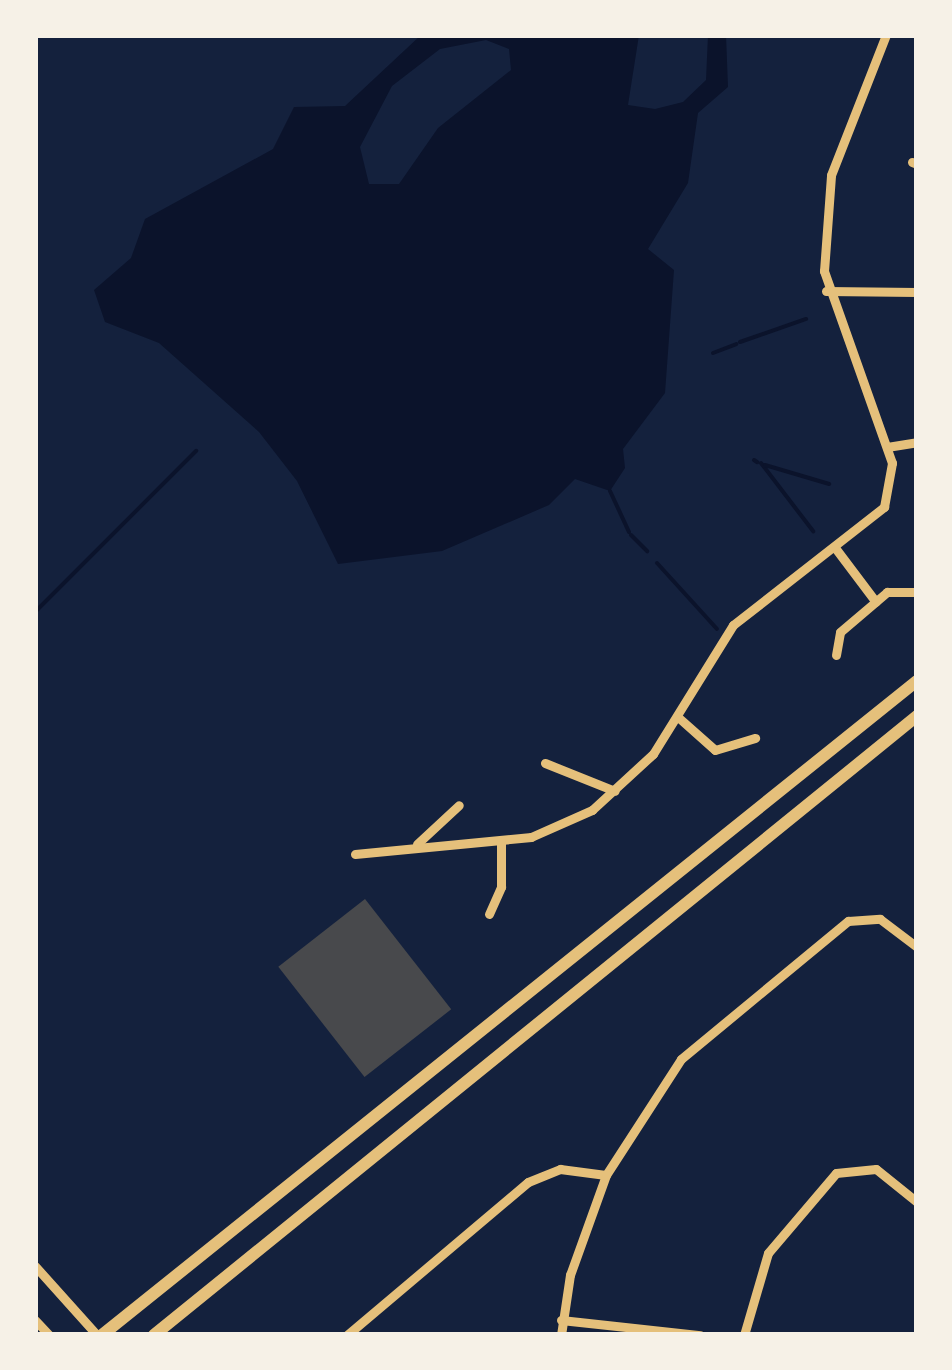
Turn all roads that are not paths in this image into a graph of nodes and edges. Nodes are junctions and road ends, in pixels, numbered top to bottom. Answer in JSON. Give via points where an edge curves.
{"nodes":[{"id":1,"x":886,"y":35,"type":"edge"},
{"id":2,"x":826,"y":291,"type":"junction"},
{"id":3,"x":917,"y":292,"type":"edge"},
{"id":4,"x":917,"y":442,"type":"edge"},
{"id":5,"x":887,"y":446,"type":"junction"},
{"id":6,"x":836,"y":550,"type":"junction"},
{"id":7,"x":917,"y":592,"type":"edge"},
{"id":8,"x":876,"y":602,"type":"junction"},
{"id":9,"x":836,"y":655,"type":"dead end"},
{"id":10,"x":917,"y":681,"type":"edge"},
{"id":11,"x":917,"y":716,"type":"edge"},
{"id":12,"x":679,"y":718,"type":"junction"},
{"id":13,"x":755,"y":738,"type":"dead end"},
{"id":14,"x":546,"y":763,"type":"dead end"},
{"id":15,"x":615,"y":790,"type":"junction"},
{"id":16,"x":459,"y":806,"type":"dead end"},
{"id":17,"x":501,"y":841,"type":"junction"},
{"id":18,"x":417,"y":844,"type":"junction"},
{"id":19,"x":356,"y":854,"type":"dead end"},
{"id":20,"x":489,"y":914,"type":"dead end"},
{"id":21,"x":917,"y":946,"type":"edge"},
{"id":22,"x":606,"y":1175,"type":"junction"},
{"id":23,"x":917,"y":1202,"type":"edge"},
{"id":24,"x":35,"y":1266,"type":"edge"},
{"id":25,"x":35,"y":1320,"type":"edge"},
{"id":26,"x":561,"y":1320,"type":"junction"},
{"id":27,"x":49,"y":1335,"type":"edge"},
{"id":28,"x":100,"y":1335,"type":"edge"},
{"id":29,"x":154,"y":1335,"type":"edge"},
{"id":30,"x":346,"y":1335,"type":"edge"},
{"id":31,"x":561,"y":1335,"type":"edge"},
{"id":32,"x":700,"y":1335,"type":"edge"},
{"id":33,"x":744,"y":1335,"type":"edge"}],
"edges":[{"from":1,"to":2,"type":"street","via":[[826,190]]},
{"from":2,"to":3,"type":"street"},
{"from":2,"to":5,"type":"street"},
{"from":4,"to":5,"type":"street"},
{"from":5,"to":6,"type":"street","via":[[888,500]]},
{"from":6,"to":8,"type":"street"},
{"from":6,"to":12,"type":"street","via":[[733,625]]},
{"from":7,"to":8,"type":"street","via":[[895,588]]},
{"from":8,"to":9,"type":"street","via":[[840,632]]},
{"from":10,"to":28,"type":"main road"},
{"from":11,"to":29,"type":"main road"},
{"from":12,"to":13,"type":"street","via":[[716,750]]},
{"from":12,"to":15,"type":"street"},
{"from":14,"to":15,"type":"street"},
{"from":15,"to":17,"type":"street","via":[[580,817]]},
{"from":16,"to":18,"type":"street"},
{"from":17,"to":18,"type":"street"},
{"from":17,"to":20,"type":"street","via":[[502,887]]},
{"from":18,"to":19,"type":"street"},
{"from":21,"to":22,"type":"street","via":[[880,919],[841,925],[681,1059]]},
{"from":22,"to":26,"type":"street"},
{"from":22,"to":30,"type":"street","via":[[560,1169],[528,1182]]},
{"from":23,"to":33,"type":"street","via":[[869,1166],[836,1174],[768,1252]]},
{"from":24,"to":28,"type":"street"},
{"from":25,"to":27,"type":"street"},
{"from":26,"to":31,"type":"street"},
{"from":26,"to":32,"type":"street"}]}
